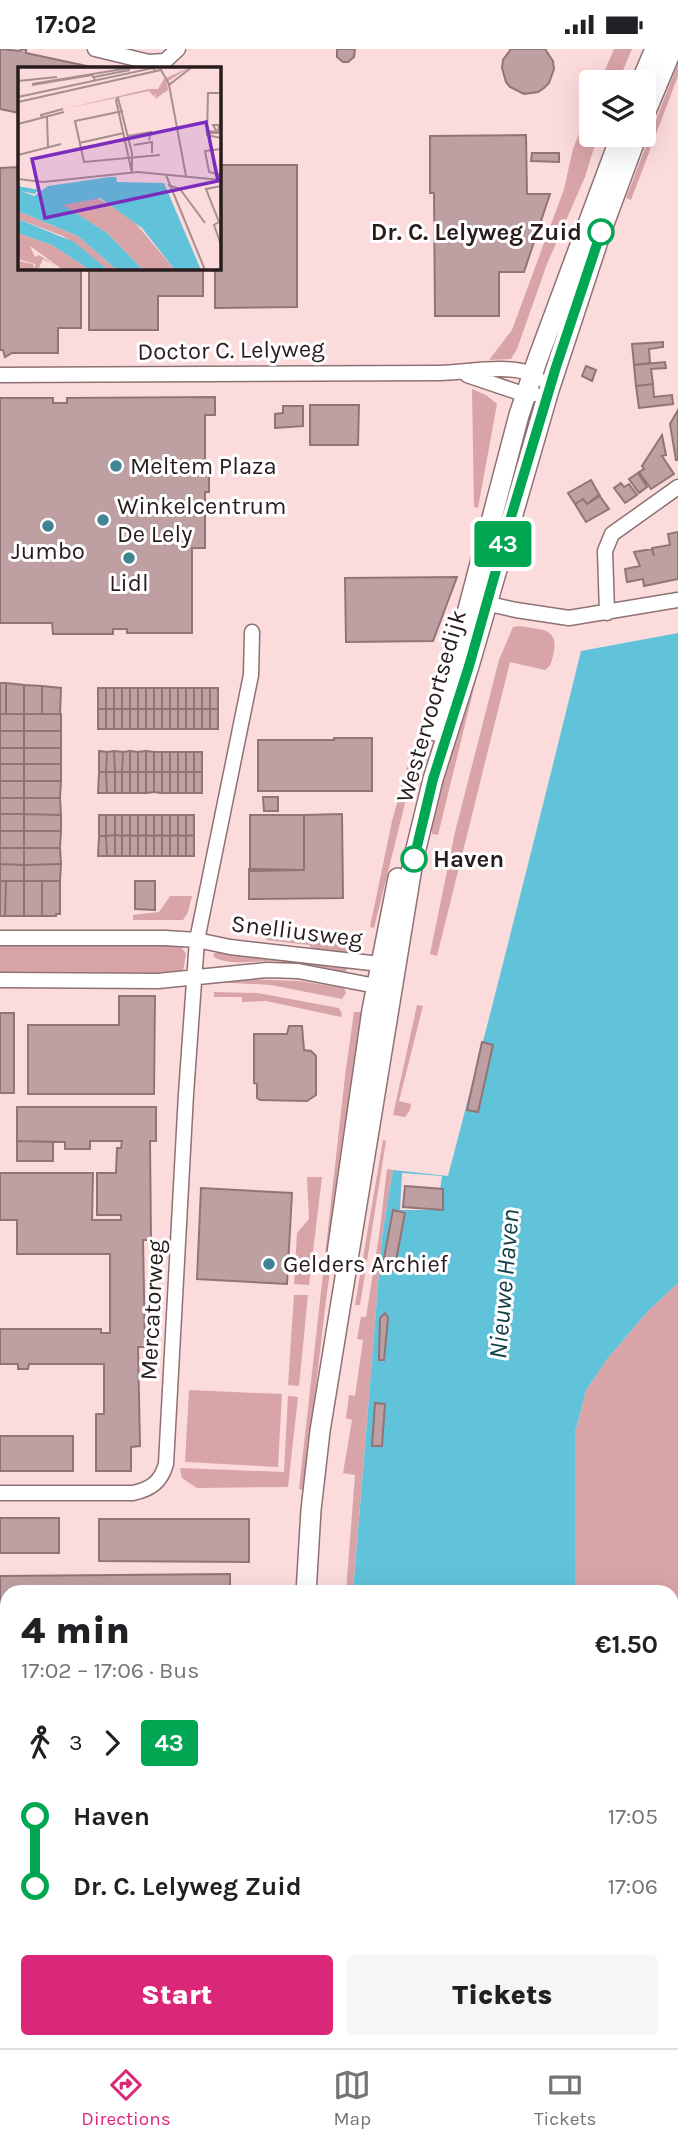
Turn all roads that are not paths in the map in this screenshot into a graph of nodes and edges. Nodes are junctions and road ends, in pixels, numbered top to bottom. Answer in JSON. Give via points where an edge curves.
{"nodes":[{"id":1,"x":95,"y":49,"type":"edge"},
{"id":2,"x":178,"y":49,"type":"edge"},
{"id":3,"x":655,"y":49,"type":"edge"},
{"id":4,"x":672,"y":49,"type":"edge"},
{"id":5,"x":646,"y":70,"type":"edge"},
{"id":6,"x":656,"y":88,"type":"edge"},
{"id":7,"x":617,"y":147,"type":"edge"},
{"id":8,"x":633,"y":147,"type":"edge"},
{"id":9,"x":462,"y":373,"type":"junction"},
{"id":10,"x":533,"y":374,"type":"junction"},
{"id":11,"x":0,"y":375,"type":"edge"},
{"id":12,"x":549,"y":390,"type":"junction"},
{"id":13,"x":526,"y":395,"type":"junction"},
{"id":14,"x":678,"y":487,"type":"edge"},
{"id":15,"x":678,"y":600,"type":"edge"},
{"id":16,"x":485,"y":603,"type":"junction"},
{"id":17,"x":607,"y":613,"type":"junction"},
{"id":18,"x":252,"y":632,"type":"dead end"},
{"id":19,"x":0,"y":938,"type":"edge"},
{"id":20,"x":197,"y":940,"type":"junction"},
{"id":21,"x":383,"y":976,"type":"junction"},
{"id":22,"x":195,"y":978,"type":"junction"},
{"id":23,"x":0,"y":980,"type":"edge"},
{"id":24,"x":0,"y":1493,"type":"edge"},
{"id":25,"x":306,"y":1585,"type":"edge"}],
"edges":[{"from":1,"to":2,"type":"street","via":[[149,62],[165,61]]},
{"from":3,"to":5,"type":"main road"},
{"from":4,"to":6,"type":"main road"},
{"from":7,"to":10,"type":"main road","name":"Westervoortsedijk"},
{"from":8,"to":12,"type":"main road","name":"Westervoortsedijk"},
{"from":9,"to":10,"type":"street","name":"Doctor C. Lelyweg","via":[[517,370]]},
{"from":9,"to":11,"type":"street","name":"Doctor C. Lelyweg"},
{"from":9,"to":13,"type":"street","name":"Doctor C. Lelyweg"},
{"from":10,"to":12,"type":"street"},
{"from":10,"to":13,"type":"main road","name":"Westervoortsedijk"},
{"from":12,"to":13,"type":"street"},
{"from":12,"to":16,"type":"main road","name":"Westervoortsedijk"},
{"from":13,"to":16,"type":"main road","name":"Westervoortsedijk"},
{"from":14,"to":17,"type":"street","via":[[612,534],[605,551]]},
{"from":15,"to":17,"type":"street"},
{"from":16,"to":17,"type":"street","via":[[569,618]]},
{"from":16,"to":21,"type":"main road","name":"Westervoortsedijk","via":[[433,779]]},
{"from":18,"to":20,"type":"street","name":"Snelliusweg","via":[[251,675]]},
{"from":19,"to":20,"type":"street","name":"Snelliusweg"},
{"from":20,"to":21,"type":"street","name":"Snelliusweg"},
{"from":20,"to":22,"type":"street","name":"Snelliusweg"},
{"from":21,"to":22,"type":"street","name":"Snelliusweg","via":[[267,970]]},
{"from":21,"to":25,"type":"main road","name":"Westervoortsedijk","via":[[320,1431]]},
{"from":22,"to":23,"type":"street","name":"Snelliusweg"},
{"from":22,"to":24,"type":"street","name":"Mercatorweg","via":[[163,1473],[151,1487],[133,1493]]}]}
